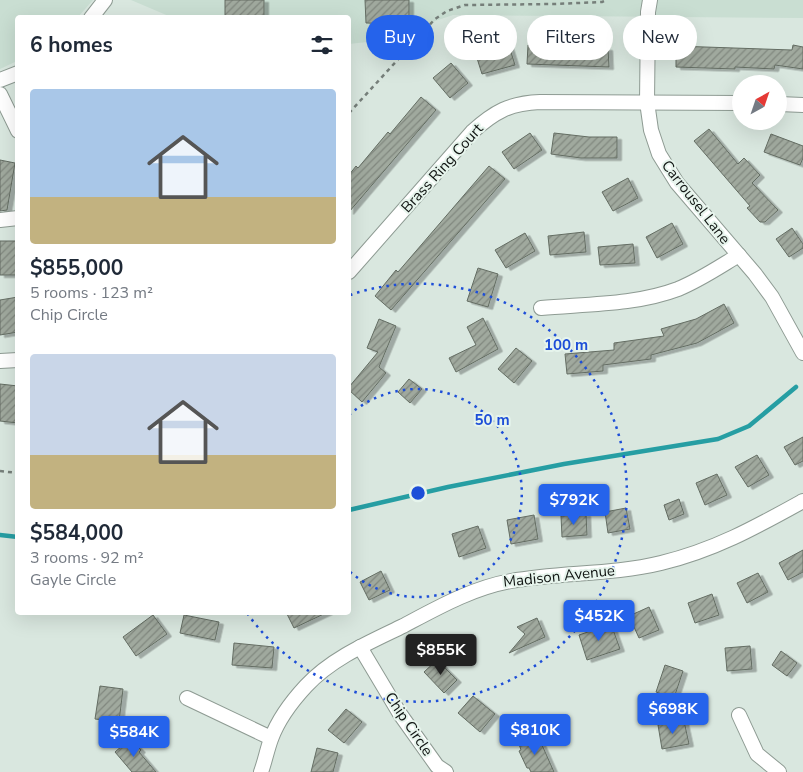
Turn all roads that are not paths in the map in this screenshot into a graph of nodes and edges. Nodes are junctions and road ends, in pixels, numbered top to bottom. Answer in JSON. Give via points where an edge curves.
{"nodes":[{"id":1,"x":105,"y":0,"type":"edge"},
{"id":2,"x":650,"y":0,"type":"edge"},
{"id":3,"x":93,"y":15,"type":"edge"},
{"id":4,"x":15,"y":74,"type":"edge"},
{"id":5,"x":0,"y":80,"type":"edge"},
{"id":6,"x":0,"y":94,"type":"edge"},
{"id":7,"x":647,"y":102,"type":"junction"},
{"id":8,"x":732,"y":103,"type":"edge"},
{"id":9,"x":788,"y":104,"type":"edge"},
{"id":10,"x":803,"y":105,"type":"edge"},
{"id":11,"x":15,"y":125,"type":"edge"},
{"id":12,"x":15,"y":218,"type":"edge"},
{"id":13,"x":0,"y":220,"type":"edge"},
{"id":14,"x":739,"y":255,"type":"junction"},
{"id":15,"x":351,"y":270,"type":"edge"},
{"id":16,"x":541,"y":308,"type":"dead end"},
{"id":17,"x":803,"y":353,"type":"edge"},
{"id":18,"x":15,"y":360,"type":"edge"},
{"id":19,"x":0,"y":361,"type":"edge"},
{"id":20,"x":803,"y":501,"type":"edge"},
{"id":21,"x":360,"y":648,"type":"junction"},
{"id":22,"x":187,"y":698,"type":"dead end"},
{"id":23,"x":739,"y":715,"type":"dead end"},
{"id":24,"x":271,"y":738,"type":"junction"},
{"id":25,"x":262,"y":772,"type":"edge"},
{"id":26,"x":446,"y":772,"type":"edge"},
{"id":27,"x":779,"y":772,"type":"edge"}],
"edges":[{"from":1,"to":3,"type":"street"},
{"from":2,"to":7,"type":"street","name":"Carrousel Lane"},
{"from":4,"to":5,"type":"street"},
{"from":6,"to":11,"type":"street"},
{"from":7,"to":8,"type":"street","name":"Brass Ring Court"},
{"from":7,"to":14,"type":"street","name":"Carrousel Lane","via":[[659,154],[677,182]]},
{"from":7,"to":15,"type":"street","name":"Brass Ring Court","via":[[527,103],[498,111],[472,132]]},
{"from":9,"to":10,"type":"street"},
{"from":12,"to":13,"type":"street"},
{"from":14,"to":16,"type":"street","via":[[679,288],[656,296]]},
{"from":14,"to":17,"type":"street","name":"Carrousel Lane","via":[[772,298]]},
{"from":18,"to":19,"type":"street"},
{"from":20,"to":21,"type":"street","name":"Madison Avenue","via":[[726,542],[675,560],[640,567],[513,580],[489,586],[445,604]]},
{"from":21,"to":24,"type":"street","name":"Madison Avenue","via":[[332,664],[308,684]]},
{"from":21,"to":26,"type":"street","name":"Chip Circle","via":[[400,714],[437,766]]},
{"from":22,"to":24,"type":"street"},
{"from":23,"to":27,"type":"street","via":[[757,754]]},
{"from":24,"to":25,"type":"street","name":"Madison Avenue"}]}
